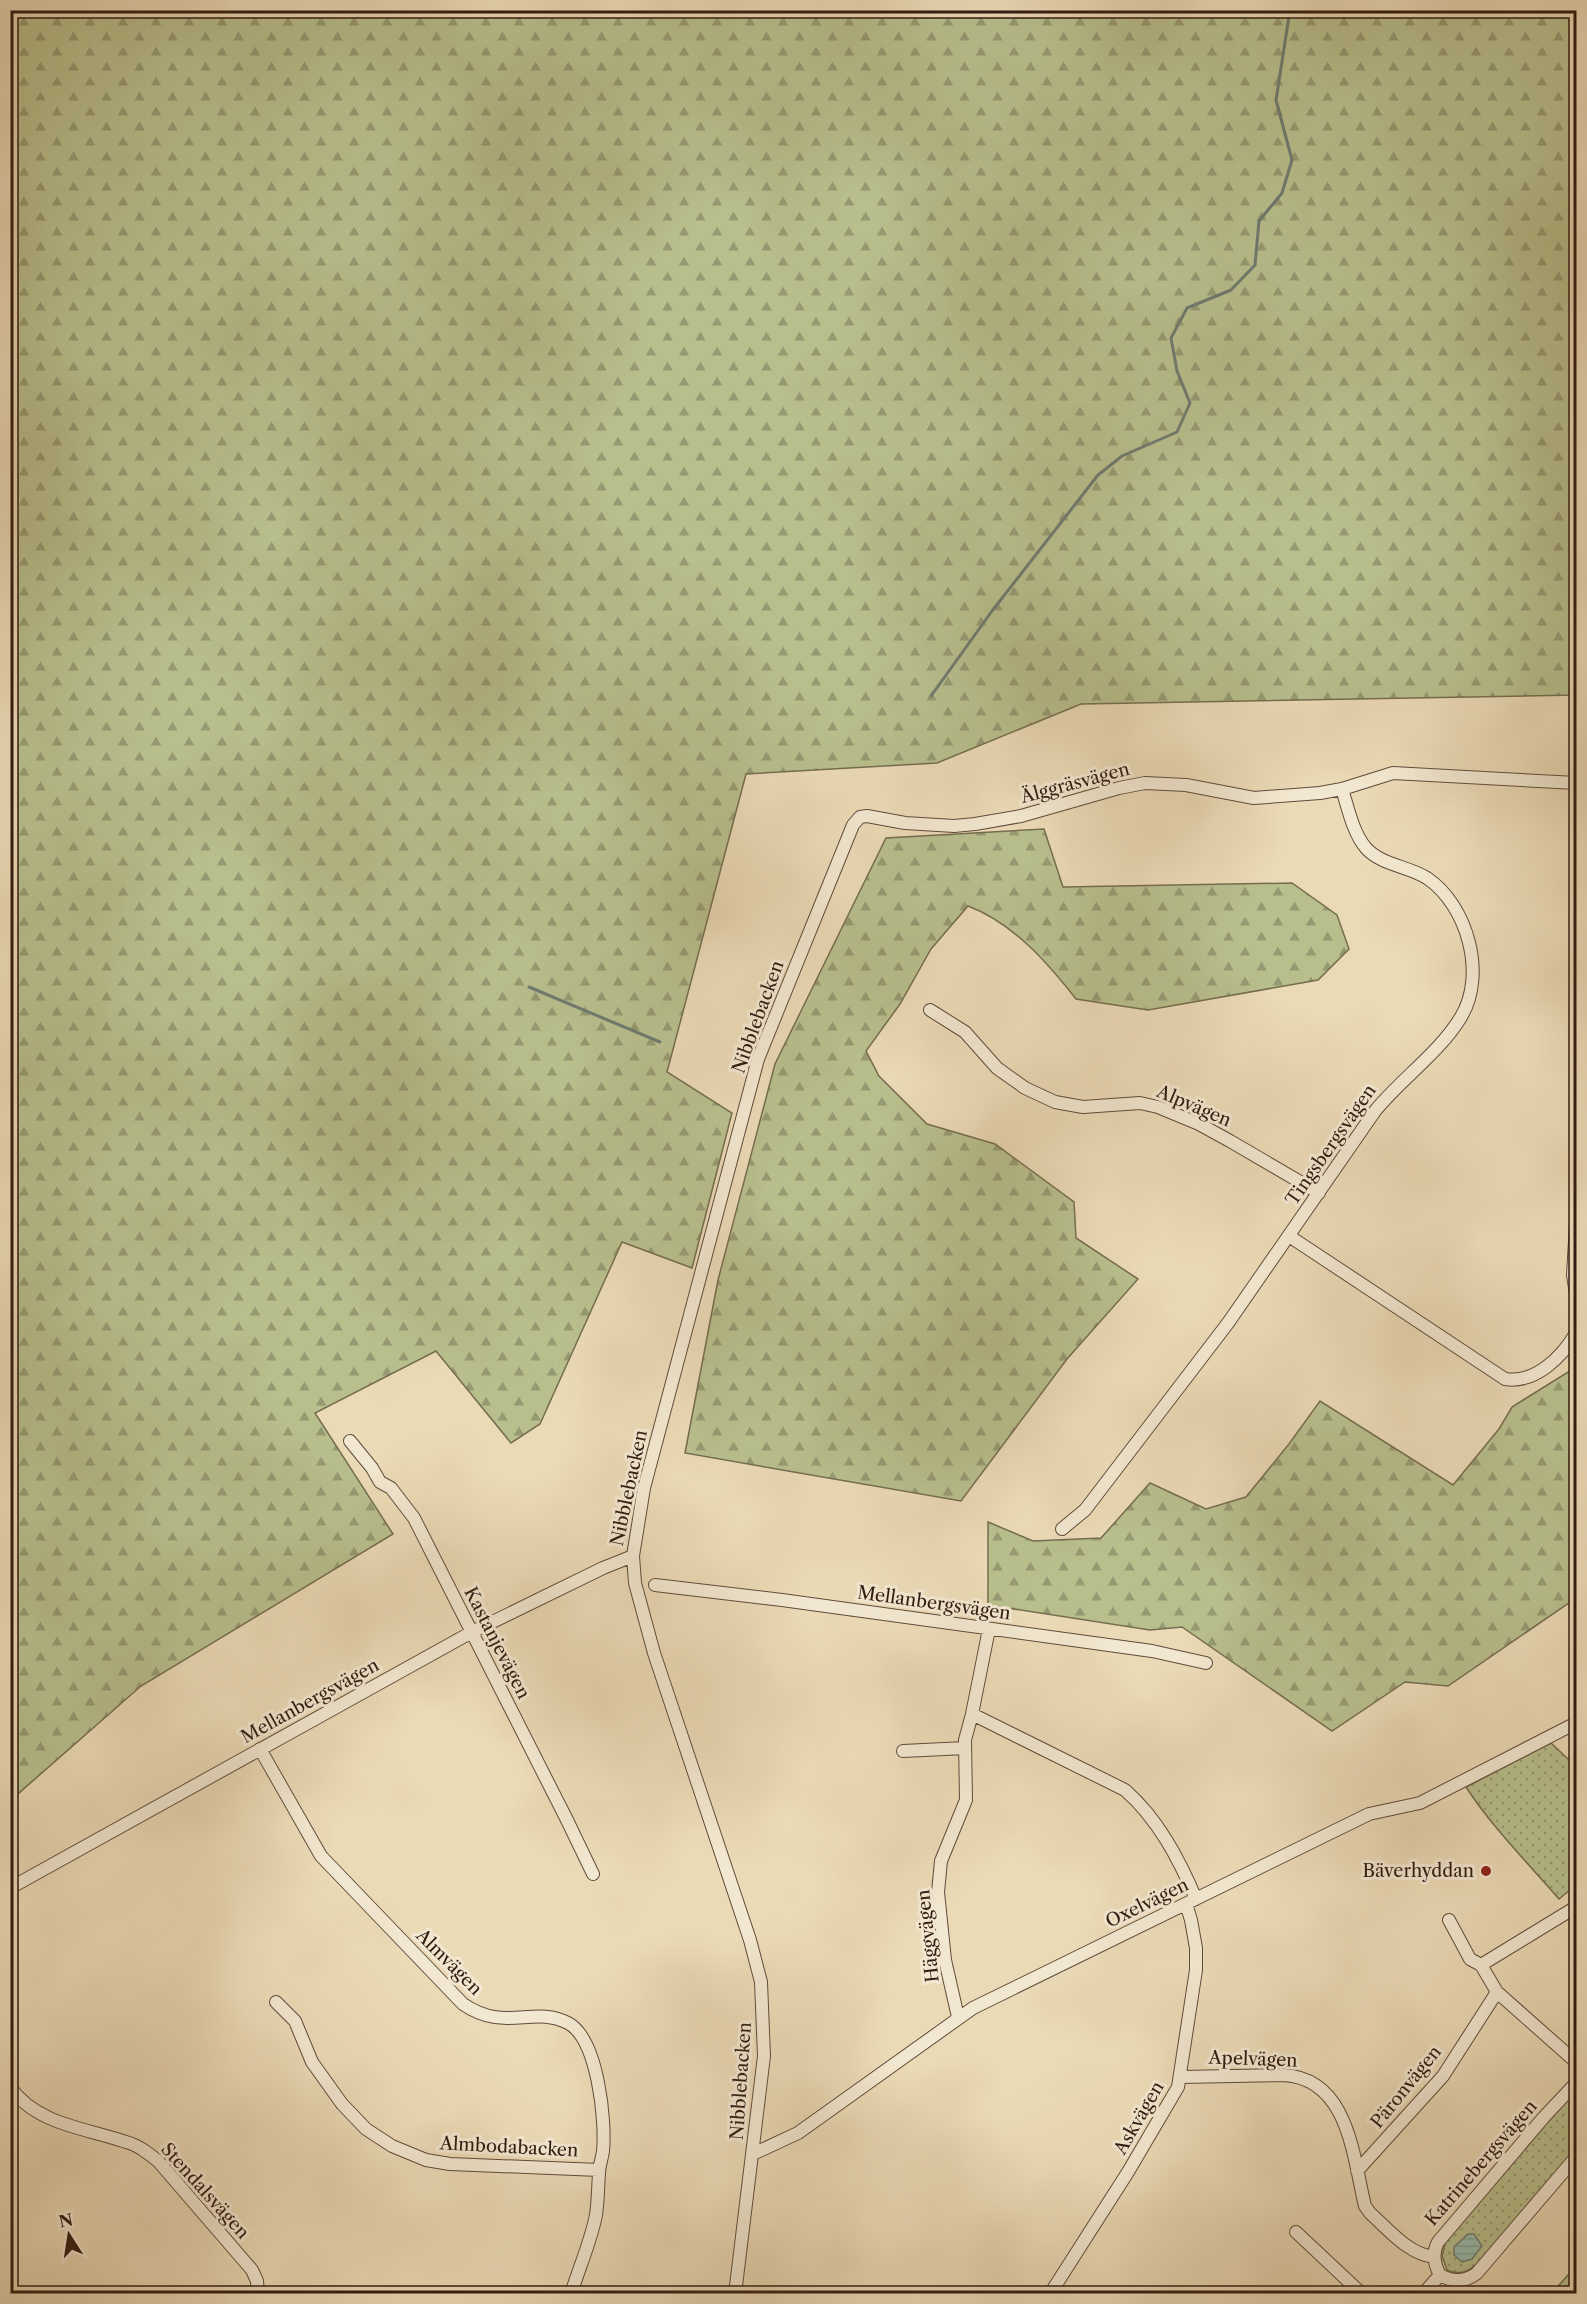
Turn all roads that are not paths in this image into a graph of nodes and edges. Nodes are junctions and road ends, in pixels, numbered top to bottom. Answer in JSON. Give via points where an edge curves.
{"nodes":[{"id":1,"x":1576,"y":783,"type":"edge"},
{"id":2,"x":1342,"y":789,"type":"junction"},
{"id":3,"x":867,"y":816,"type":"joint"},
{"id":4,"x":930,"y":1010,"type":"dead end"},
{"id":5,"x":1318,"y":1193,"type":"junction"},
{"id":6,"x":1576,"y":1226,"type":"edge"},
{"id":7,"x":1289,"y":1236,"type":"junction"},
{"id":8,"x":1576,"y":1294,"type":"edge"},
{"id":9,"x":1576,"y":1333,"type":"edge"},
{"id":10,"x":350,"y":1441,"type":"dead end"},
{"id":11,"x":1062,"y":1529,"type":"dead end"},
{"id":12,"x":633,"y":1556,"type":"junction"},
{"id":13,"x":655,"y":1585,"type":"dead end"},
{"id":14,"x":988,"y":1629,"type":"junction"},
{"id":15,"x":472,"y":1632,"type":"junction"},
{"id":16,"x":1206,"y":1663,"type":"dead end"},
{"id":17,"x":972,"y":1714,"type":"junction"},
{"id":18,"x":1576,"y":1723,"type":"edge"},
{"id":19,"x":965,"y":1748,"type":"junction"},
{"id":20,"x":260,"y":1749,"type":"junction"},
{"id":21,"x":903,"y":1752,"type":"dead end"},
{"id":22,"x":593,"y":1874,"type":"dead end"},
{"id":23,"x":10,"y":1888,"type":"edge"},
{"id":24,"x":1191,"y":1901,"type":"junction"},
{"id":25,"x":1576,"y":1907,"type":"edge"},
{"id":26,"x":1449,"y":1920,"type":"dead end"},
{"id":27,"x":1481,"y":1965,"type":"junction"},
{"id":28,"x":1497,"y":1992,"type":"junction"},
{"id":29,"x":276,"y":2002,"type":"dead end"},
{"id":30,"x":958,"y":2017,"type":"junction"},
{"id":31,"x":1576,"y":2062,"type":"edge"},
{"id":32,"x":1181,"y":2077,"type":"junction"},
{"id":33,"x":1576,"y":2083,"type":"edge"},
{"id":34,"x":10,"y":2086,"type":"edge"},
{"id":35,"x":753,"y":2154,"type":"junction"},
{"id":36,"x":1576,"y":2157,"type":"edge"},
{"id":37,"x":599,"y":2170,"type":"junction"},
{"id":38,"x":1357,"y":2171,"type":"junction"},
{"id":39,"x":1296,"y":2232,"type":"dead end"},
{"id":40,"x":1434,"y":2257,"type":"junction"},
{"id":41,"x":1440,"y":2275,"type":"junction"},
{"id":42,"x":258,"y":2294,"type":"edge"},
{"id":43,"x":571,"y":2294,"type":"edge"},
{"id":44,"x":735,"y":2294,"type":"edge"},
{"id":45,"x":1050,"y":2294,"type":"edge"},
{"id":46,"x":1362,"y":2294,"type":"edge"},
{"id":47,"x":1423,"y":2294,"type":"edge"}],
"edges":[{"from":1,"to":2,"type":"street","name":"Älggräsvägen","via":[[1393,773]]},
{"from":2,"to":3,"type":"street","name":"Älggräsvägen","via":[[1254,798],[1186,785],[1145,783],[1021,816],[975,824],[905,823]]},
{"from":2,"to":5,"type":"street","name":"Tingsbergsvägen","via":[[1367,849],[1427,878],[1451,902],[1468,937],[1472,979],[1467,1004],[1454,1028],[1381,1103]]},
{"from":3,"to":12,"type":"street","name":"Nibblebacken","via":[[853,825],[758,1059],[644,1488]]},
{"from":4,"to":5,"type":"street","name":"Alpvägen","via":[[965,1032],[997,1068],[1025,1088],[1055,1102],[1083,1107],[1140,1103],[1158,1107],[1199,1124]]},
{"from":5,"to":7,"type":"street","name":"Tingsbergsvägen"},
{"from":6,"to":8,"type":"street"},
{"from":7,"to":9,"type":"street","via":[[1505,1379],[1521,1380],[1541,1371]]},
{"from":7,"to":11,"type":"street","name":"Tingsbergsvägen","via":[[1228,1323],[1085,1510]]},
{"from":10,"to":15,"type":"street","name":"Kastanjevägen","via":[[380,1482],[391,1488],[414,1518]]},
{"from":12,"to":15,"type":"street","name":"Mellanbergsvägen"},
{"from":12,"to":35,"type":"street","name":"Nibblebacken","via":[[635,1583],[654,1653],[761,1982],[764,2056]]},
{"from":13,"to":14,"type":"street","name":"Mellanbergsvägen"},
{"from":14,"to":16,"type":"street","name":"Mellanbergsvägen","via":[[1152,1651]]},
{"from":14,"to":17,"type":"street","name":"Häggvägen"},
{"from":15,"to":20,"type":"street","name":"Mellanbergsvägen"},
{"from":15,"to":22,"type":"street","name":"Kastanjevägen"},
{"from":17,"to":19,"type":"street","name":"Häggvägen"},
{"from":17,"to":24,"type":"street","name":"Askvägen","via":[[1125,1790],[1163,1834]]},
{"from":18,"to":24,"type":"street","name":"Oxelvägen","via":[[1420,1803],[1369,1814]]},
{"from":19,"to":21,"type":"street"},
{"from":19,"to":30,"type":"street","name":"Häggvägen","via":[[966,1800],[941,1861],[938,1892],[945,1960]]},
{"from":20,"to":23,"type":"street","name":"Mellanbergsvägen"},
{"from":20,"to":37,"type":"street","name":"Almvägen","via":[[321,1857],[463,2004],[493,2018],[557,2019],[570,2024],[584,2040],[603,2115]]},
{"from":24,"to":30,"type":"street","name":"Oxelvägen"},
{"from":24,"to":32,"type":"street","name":"Askvägen","via":[[1196,1970]]},
{"from":25,"to":27,"type":"street"},
{"from":26,"to":27,"type":"street","via":[[1470,1959]]},
{"from":27,"to":28,"type":"street"},
{"from":28,"to":31,"type":"street"},
{"from":28,"to":38,"type":"street","name":"Päronvägen","via":[[1443,2076]]},
{"from":29,"to":37,"type":"street","name":"Almbodabacken","via":[[295,2021],[312,2062],[342,2104],[366,2129],[392,2146],[426,2160],[450,2164]]},
{"from":30,"to":35,"type":"street","name":"Oxelvägen","via":[[798,2133]]},
{"from":32,"to":38,"type":"street","name":"Apelvägen","via":[[1284,2075],[1315,2084],[1339,2112],[1350,2137]]},
{"from":32,"to":45,"type":"street","name":"Askvägen","via":[[1171,2101]]},
{"from":33,"to":40,"type":"street","name":"Katrinebergsvägen","via":[[1438,2242]]},
{"from":34,"to":42,"type":"street","name":"Stendalsvägen","via":[[28,2104],[56,2122],[126,2141],[158,2161],[252,2270]]},
{"from":35,"to":44,"type":"street","name":"Nibblebacken"},
{"from":36,"to":41,"type":"street","via":[[1477,2273],[1457,2280]]},
{"from":37,"to":43,"type":"street","name":"Almvägen","via":[[596,2215]]},
{"from":38,"to":40,"type":"street","name":"Apelvägen","via":[[1370,2213],[1412,2250]]},
{"from":39,"to":46,"type":"street"},
{"from":40,"to":41,"type":"street","name":"Katrinebergsvägen"},
{"from":41,"to":47,"type":"street"}]}
